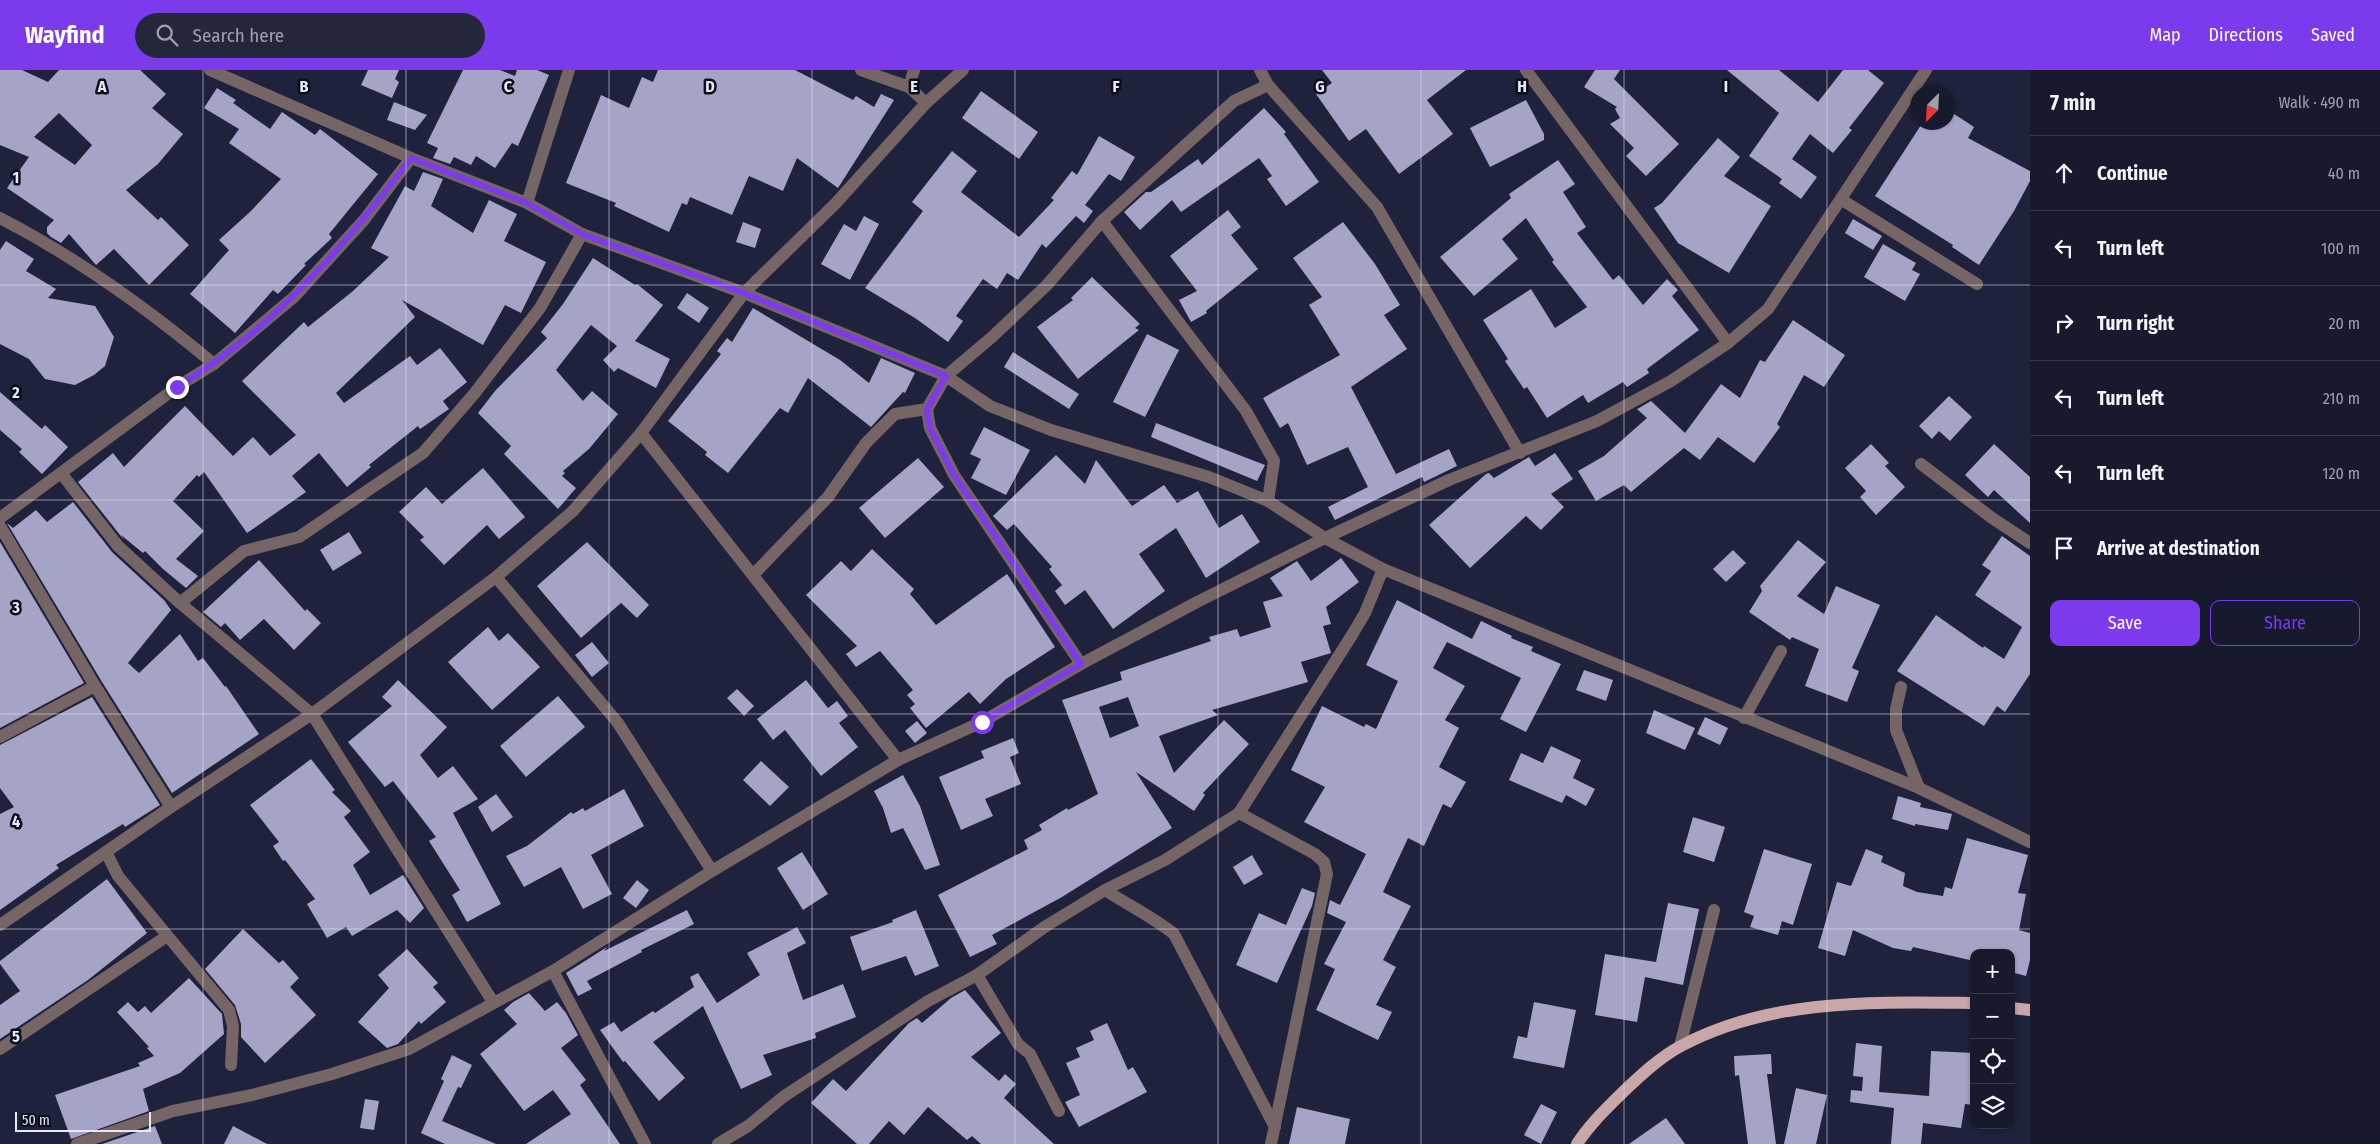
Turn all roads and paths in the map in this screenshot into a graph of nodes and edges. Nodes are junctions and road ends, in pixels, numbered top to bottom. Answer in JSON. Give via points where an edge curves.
{"nodes":[{"id":1,"x":210,"y":70,"type":"edge"},
{"id":2,"x":569,"y":70,"type":"edge"},
{"id":3,"x":861,"y":70,"type":"edge"},
{"id":4,"x":914,"y":70,"type":"edge"},
{"id":5,"x":963,"y":70,"type":"edge"},
{"id":6,"x":1260,"y":70,"type":"edge"},
{"id":7,"x":1526,"y":70,"type":"edge"},
{"id":8,"x":1922,"y":72,"type":"edge"},
{"id":9,"x":1268,"y":85,"type":"junction"},
{"id":10,"x":909,"y":87,"type":"junction"},
{"id":11,"x":926,"y":103,"type":"junction"},
{"id":12,"x":411,"y":158,"type":"junction"},
{"id":13,"x":1842,"y":200,"type":"junction"},
{"id":14,"x":527,"y":203,"type":"junction"},
{"id":15,"x":0,"y":218,"type":"edge"},
{"id":16,"x":1102,"y":221,"type":"junction"},
{"id":17,"x":582,"y":234,"type":"junction"},
{"id":18,"x":1977,"y":284,"type":"dead end"},
{"id":19,"x":744,"y":293,"type":"junction"},
{"id":20,"x":1728,"y":343,"type":"junction"},
{"id":21,"x":214,"y":364,"type":"junction"},
{"id":22,"x":946,"y":376,"type":"junction"},
{"id":23,"x":927,"y":409,"type":"junction"},
{"id":24,"x":641,"y":433,"type":"junction"},
{"id":25,"x":1520,"y":453,"type":"junction"},
{"id":26,"x":1921,"y":464,"type":"dead end"},
{"id":27,"x":61,"y":473,"type":"junction"},
{"id":28,"x":1268,"y":501,"type":"junction"},
{"id":29,"x":0,"y":518,"type":"edge"},
{"id":30,"x":0,"y":526,"type":"edge"},
{"id":31,"x":1325,"y":538,"type":"junction"},
{"id":32,"x":2030,"y":543,"type":"edge"},
{"id":33,"x":1383,"y":570,"type":"junction"},
{"id":34,"x":753,"y":575,"type":"junction"},
{"id":35,"x":496,"y":577,"type":"junction"},
{"id":36,"x":180,"y":603,"type":"junction"},
{"id":37,"x":1781,"y":651,"type":"dead end"},
{"id":38,"x":1081,"y":664,"type":"junction"},
{"id":39,"x":95,"y":686,"type":"junction"},
{"id":40,"x":1901,"y":687,"type":"dead end"},
{"id":41,"x":312,"y":714,"type":"junction"},
{"id":42,"x":1744,"y":718,"type":"junction"},
{"id":43,"x":0,"y":737,"type":"edge"},
{"id":44,"x":898,"y":760,"type":"junction"},
{"id":45,"x":1919,"y":788,"type":"junction"},
{"id":46,"x":170,"y":807,"type":"junction"},
{"id":47,"x":1239,"y":813,"type":"junction"},
{"id":48,"x":2030,"y":842,"type":"edge"},
{"id":49,"x":106,"y":852,"type":"junction"},
{"id":50,"x":712,"y":871,"type":"junction"},
{"id":51,"x":1105,"y":890,"type":"junction"},
{"id":52,"x":1714,"y":910,"type":"dead end"},
{"id":53,"x":0,"y":925,"type":"edge"},
{"id":54,"x":167,"y":936,"type":"junction"},
{"id":55,"x":552,"y":971,"type":"junction"},
{"id":56,"x":977,"y":975,"type":"junction"},
{"id":57,"x":493,"y":1002,"type":"junction"},
{"id":58,"x":1970,"y":1004,"type":"edge"},
{"id":59,"x":2015,"y":1008,"type":"edge"},
{"id":60,"x":2030,"y":1010,"type":"edge"},
{"id":61,"x":1680,"y":1046,"type":"junction"},
{"id":62,"x":0,"y":1050,"type":"edge"},
{"id":63,"x":231,"y":1065,"type":"dead end"},
{"id":64,"x":1059,"y":1111,"type":"dead end"},
{"id":65,"x":1275,"y":1127,"type":"junction"},
{"id":66,"x":77,"y":1144,"type":"edge"},
{"id":67,"x":645,"y":1144,"type":"edge"},
{"id":68,"x":718,"y":1144,"type":"edge"},
{"id":69,"x":1271,"y":1144,"type":"edge"},
{"id":70,"x":1577,"y":1144,"type":"edge"}],
"edges":[{"from":1,"to":12,"type":"street"},
{"from":2,"to":14,"type":"street"},
{"from":3,"to":10,"type":"street"},
{"from":4,"to":10,"type":"street"},
{"from":5,"to":11,"type":"street"},
{"from":6,"to":9,"type":"street"},
{"from":7,"to":20,"type":"street"},
{"from":8,"to":13,"type":"street"},
{"from":9,"to":16,"type":"street","via":[[1234,101]]},
{"from":9,"to":25,"type":"street","via":[[1377,207]]},
{"from":10,"to":11,"type":"street"},
{"from":11,"to":19,"type":"street","via":[[836,203]]},
{"from":12,"to":14,"type":"street"},
{"from":12,"to":21,"type":"street","via":[[364,220],[294,297]]},
{"from":13,"to":18,"type":"street"},
{"from":13,"to":20,"type":"street","via":[[1768,309]]},
{"from":14,"to":17,"type":"street"},
{"from":15,"to":21,"type":"street","via":[[31,234],[161,320]]},
{"from":16,"to":22,"type":"street","via":[[1047,285]]},
{"from":16,"to":28,"type":"street","via":[[1246,411],[1274,461]]},
{"from":17,"to":19,"type":"street"},
{"from":17,"to":36,"type":"street","via":[[540,308],[424,453],[299,537],[244,551]]},
{"from":19,"to":22,"type":"street"},
{"from":19,"to":24,"type":"street"},
{"from":20,"to":25,"type":"street","via":[[1671,381],[1597,421]]},
{"from":21,"to":27,"type":"street","via":[[177,387]]},
{"from":22,"to":23,"type":"street"},
{"from":22,"to":28,"type":"street","via":[[990,406],[1051,430],[1210,477]]},
{"from":23,"to":34,"type":"street","via":[[895,414],[866,443],[828,496]]},
{"from":23,"to":38,"type":"street","via":[[930,428],[954,475]]},
{"from":24,"to":34,"type":"street"},
{"from":24,"to":35,"type":"street","via":[[573,511]]},
{"from":25,"to":31,"type":"street","via":[[1449,480]]},
{"from":26,"to":32,"type":"street"},
{"from":27,"to":29,"type":"street"},
{"from":27,"to":36,"type":"street","via":[[118,546]]},
{"from":28,"to":31,"type":"street"},
{"from":30,"to":39,"type":"street"},
{"from":31,"to":33,"type":"street"},
{"from":31,"to":38,"type":"street"},
{"from":33,"to":42,"type":"street"},
{"from":33,"to":47,"type":"street","via":[[1352,635]]},
{"from":34,"to":44,"type":"street"},
{"from":35,"to":41,"type":"street"},
{"from":35,"to":50,"type":"street","via":[[618,723]]},
{"from":36,"to":41,"type":"street"},
{"from":37,"to":42,"type":"street"},
{"from":38,"to":44,"type":"street","via":[[982,722]]},
{"from":39,"to":43,"type":"street"},
{"from":39,"to":46,"type":"street"},
{"from":40,"to":45,"type":"street","via":[[1896,730]]},
{"from":41,"to":46,"type":"street"},
{"from":41,"to":57,"type":"street"},
{"from":42,"to":45,"type":"street"},
{"from":44,"to":50,"type":"street"},
{"from":45,"to":48,"type":"street"},
{"from":46,"to":49,"type":"street"},
{"from":47,"to":51,"type":"street","via":[[1165,860]]},
{"from":47,"to":65,"type":"street","via":[[1315,854],[1324,862],[1327,874]]},
{"from":49,"to":53,"type":"street"},
{"from":49,"to":54,"type":"street","via":[[118,876]]},
{"from":50,"to":55,"type":"street"},
{"from":51,"to":56,"type":"street","via":[[1046,926]]},
{"from":51,"to":65,"type":"street","via":[[1174,934]]},
{"from":52,"to":61,"type":"street"},
{"from":54,"to":62,"type":"street"},
{"from":54,"to":63,"type":"street","via":[[229,1010],[233,1026]]},
{"from":55,"to":57,"type":"street"},
{"from":55,"to":67,"type":"street"},
{"from":56,"to":64,"type":"street","via":[[1018,1044],[1030,1054]]},
{"from":56,"to":68,"type":"street","via":[[928,1001],[782,1097],[748,1126]]},
{"from":57,"to":66,"type":"street","via":[[409,1049],[324,1076],[173,1111]]},
{"from":58,"to":61,"type":"main road","via":[[1885,1002],[1809,1007],[1739,1023]]},
{"from":59,"to":60,"type":"main road"},
{"from":61,"to":70,"type":"main road","via":[[1639,1077]]},
{"from":65,"to":69,"type":"street"}]}
